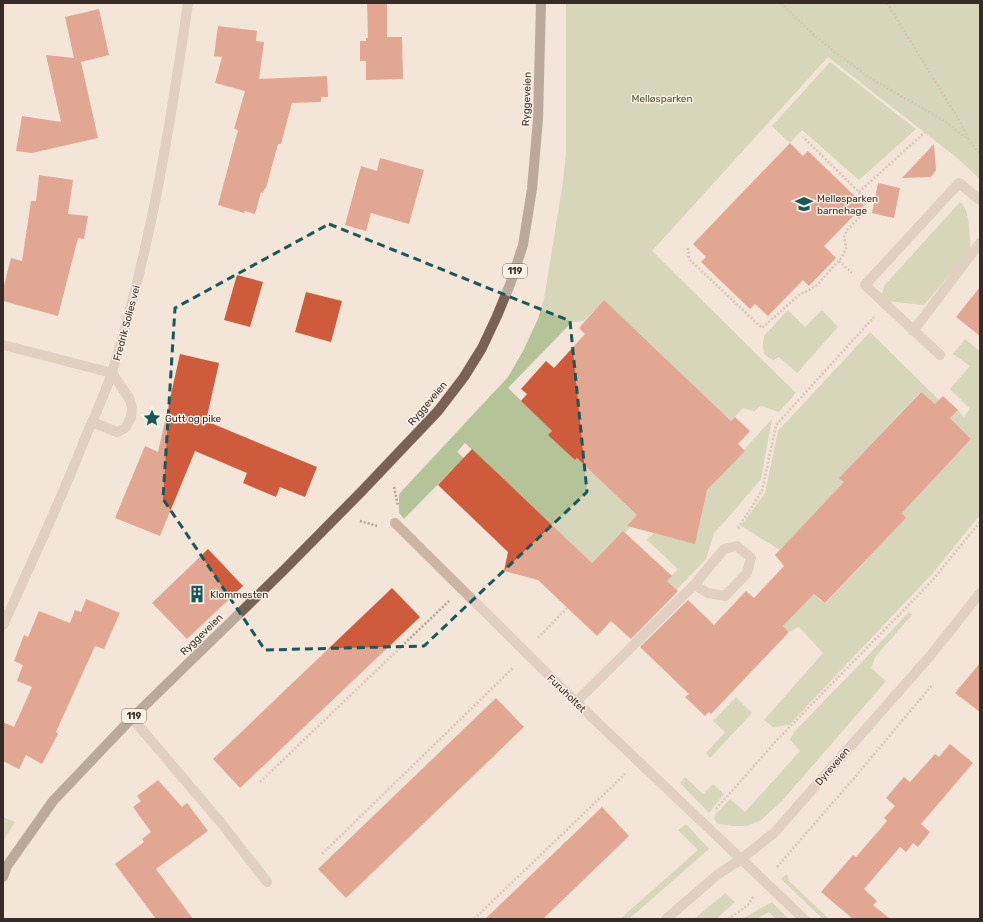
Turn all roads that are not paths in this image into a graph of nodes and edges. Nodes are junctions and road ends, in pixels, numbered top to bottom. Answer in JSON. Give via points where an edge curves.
{"nodes":[{"id":1,"x":188,"y":3,"type":"edge"},
{"id":2,"x":541,"y":3,"type":"edge"},
{"id":3,"x":980,"y":200,"type":"edge"},
{"id":4,"x":980,"y":243,"type":"edge"},
{"id":5,"x":913,"y":332,"type":"junction"},
{"id":6,"x":3,"y":345,"type":"edge"},
{"id":7,"x":940,"y":355,"type":"dead end"},
{"id":8,"x":112,"y":373,"type":"junction"},
{"id":9,"x":92,"y":422,"type":"junction"},
{"id":10,"x":395,"y":523,"type":"dead end"},
{"id":11,"x":694,"y":585,"type":"junction"},
{"id":12,"x":980,"y":593,"type":"edge"},
{"id":13,"x":3,"y":624,"type":"edge"},
{"id":14,"x":576,"y":702,"type":"junction"},
{"id":15,"x":132,"y":718,"type":"junction"},
{"id":16,"x":741,"y":859,"type":"junction"},
{"id":17,"x":3,"y":876,"type":"edge"},
{"id":18,"x":267,"y":882,"type":"dead end"},
{"id":19,"x":666,"y":919,"type":"edge"},
{"id":20,"x":804,"y":919,"type":"edge"}],
"edges":[{"from":1,"to":8,"type":"street","name":"Fredrik Solies vei","via":[[156,194],[137,281]]},
{"from":2,"to":15,"type":"main road","name":"Ryggeveien","number":"119","via":[[538,119],[532,189],[523,244],[508,289],[482,348],[438,411],[284,570]]},
{"from":3,"to":5,"type":"street","via":[[960,183],[865,284]]},
{"from":4,"to":5,"type":"street"},
{"from":5,"to":7,"type":"street"},
{"from":6,"to":8,"type":"street"},
{"from":8,"to":9,"type":"street","name":"Fredrik Solies vei"},
{"from":8,"to":9,"type":"street","via":[[129,398],[132,407],[131,418],[125,428],[117,432]]},
{"from":9,"to":13,"type":"street","name":"Fredrik Solies vei","via":[[67,484]]},
{"from":10,"to":14,"type":"street","name":"Furuholtet"},
{"from":11,"to":11,"type":"street","via":[[724,549],[738,546],[751,558],[747,573],[725,596],[708,593]]},
{"from":11,"to":14,"type":"street"},
{"from":12,"to":16,"type":"street","name":"Dyreveien","via":[[931,655],[774,833]]},
{"from":14,"to":16,"type":"street","name":"Furuholtet"},
{"from":15,"to":17,"type":"main road","name":"Ryggeveien","number":"119","via":[[53,801],[7,866]]},
{"from":15,"to":18,"type":"street","via":[[222,824]]},
{"from":16,"to":19,"type":"street","name":"Dyreveien","via":[[716,875]]},
{"from":16,"to":20,"type":"street","name":"Furuholtet"}]}
